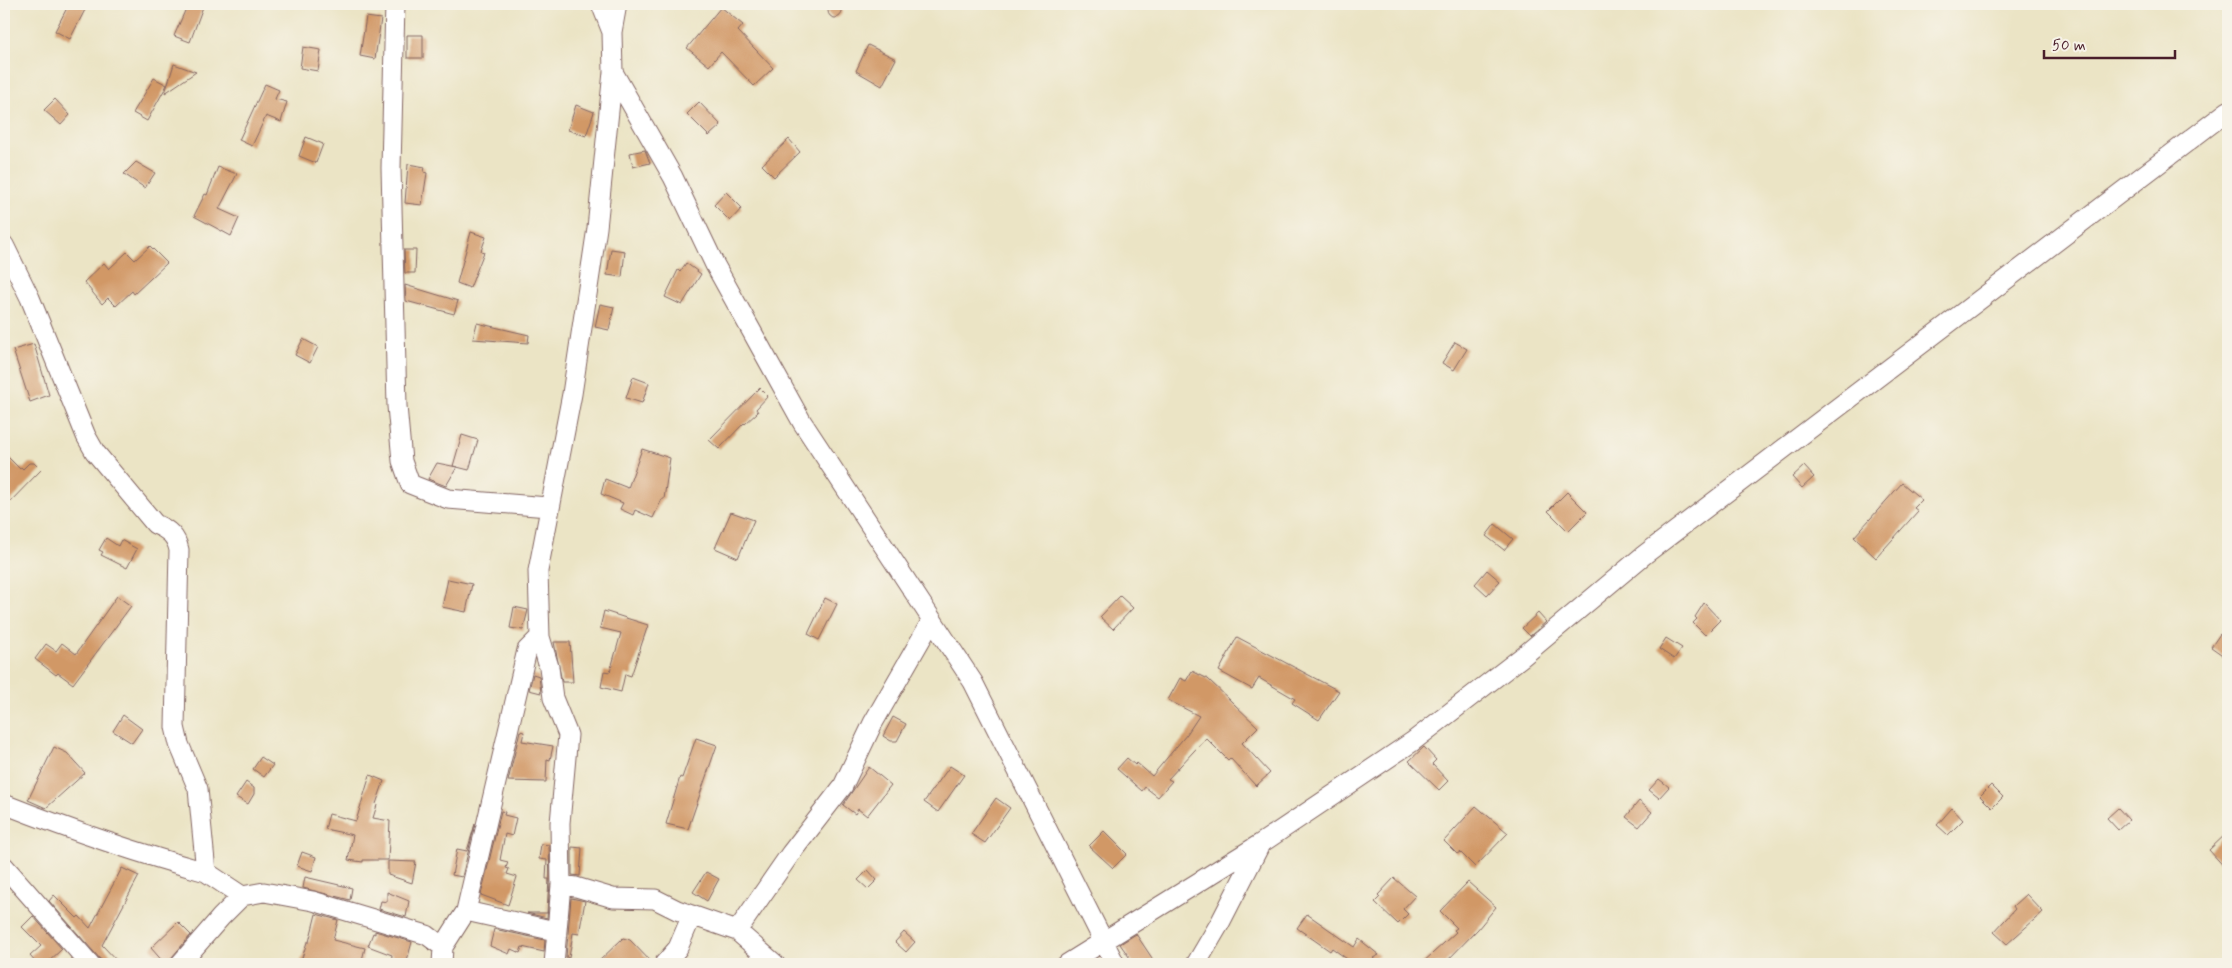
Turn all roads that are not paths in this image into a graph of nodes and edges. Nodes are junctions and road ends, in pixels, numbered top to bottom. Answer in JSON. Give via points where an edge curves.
{"nodes":[{"id":1,"x":395,"y":4,"type":"edge"},
{"id":2,"x":601,"y":4,"type":"edge"},
{"id":3,"x":617,"y":4,"type":"edge"},
{"id":4,"x":612,"y":32,"type":"junction"},
{"id":5,"x":613,"y":72,"type":"junction"},
{"id":6,"x":2228,"y":111,"type":"edge"},
{"id":7,"x":4,"y":245,"type":"edge"},
{"id":8,"x":548,"y":507,"type":"junction"},
{"id":9,"x":932,"y":620,"type":"junction"},
{"id":10,"x":540,"y":637,"type":"junction"},
{"id":11,"x":4,"y":804,"type":"edge"},
{"id":12,"x":1260,"y":844,"type":"junction"},
{"id":13,"x":4,"y":866,"type":"edge"},
{"id":14,"x":206,"y":872,"type":"junction"},
{"id":15,"x":561,"y":885,"type":"junction"},
{"id":16,"x":242,"y":896,"type":"junction"},
{"id":17,"x":466,"y":911,"type":"junction"},
{"id":18,"x":692,"y":915,"type":"junction"},
{"id":19,"x":555,"y":931,"type":"junction"},
{"id":20,"x":737,"y":931,"type":"junction"},
{"id":21,"x":1104,"y":940,"type":"junction"},
{"id":22,"x":442,"y":956,"type":"edge"},
{"id":23,"x":90,"y":964,"type":"edge"},
{"id":24,"x":180,"y":964,"type":"edge"},
{"id":25,"x":554,"y":964,"type":"edge"},
{"id":26,"x":664,"y":964,"type":"edge"},
{"id":27,"x":775,"y":964,"type":"edge"},
{"id":28,"x":1067,"y":964,"type":"edge"},
{"id":29,"x":1115,"y":964,"type":"edge"},
{"id":30,"x":1196,"y":964,"type":"edge"}],
"edges":[{"from":1,"to":8,"type":"street","via":[[392,177],[397,406],[402,461],[410,484],[448,499]]},
{"from":2,"to":4,"type":"street"},
{"from":3,"to":4,"type":"street"},
{"from":4,"to":5,"type":"street"},
{"from":5,"to":8,"type":"street","via":[[598,228],[572,394]]},
{"from":5,"to":9,"type":"street","via":[[673,177],[715,265],[802,422]]},
{"from":6,"to":12,"type":"street","via":[[1644,555],[1522,658],[1412,742]]},
{"from":7,"to":14,"type":"street","via":[[95,452],[155,524],[167,529],[176,540],[179,550],[175,727],[198,789]]},
{"from":8,"to":10,"type":"street","via":[[538,571]]},
{"from":9,"to":20,"type":"street","via":[[873,723],[843,786]]},
{"from":9,"to":21,"type":"street","via":[[973,682]]},
{"from":10,"to":15,"type":"street","via":[[549,667],[553,698],[568,735],[560,823]]},
{"from":10,"to":17,"type":"street","via":[[527,650]]},
{"from":11,"to":14,"type":"street","via":[[104,841]]},
{"from":12,"to":21,"type":"street"},
{"from":12,"to":30,"type":"street"},
{"from":13,"to":23,"type":"street"},
{"from":14,"to":16,"type":"street"},
{"from":15,"to":18,"type":"street","via":[[613,898],[655,899]]},
{"from":15,"to":19,"type":"street"},
{"from":16,"to":22,"type":"street","via":[[264,892],[313,901],[427,935]]},
{"from":16,"to":24,"type":"street"},
{"from":17,"to":19,"type":"street"},
{"from":17,"to":22,"type":"street"},
{"from":18,"to":20,"type":"street"},
{"from":18,"to":26,"type":"street","via":[[678,948]]},
{"from":19,"to":25,"type":"street"},
{"from":20,"to":27,"type":"street"},
{"from":21,"to":28,"type":"street"},
{"from":21,"to":29,"type":"street"}]}
